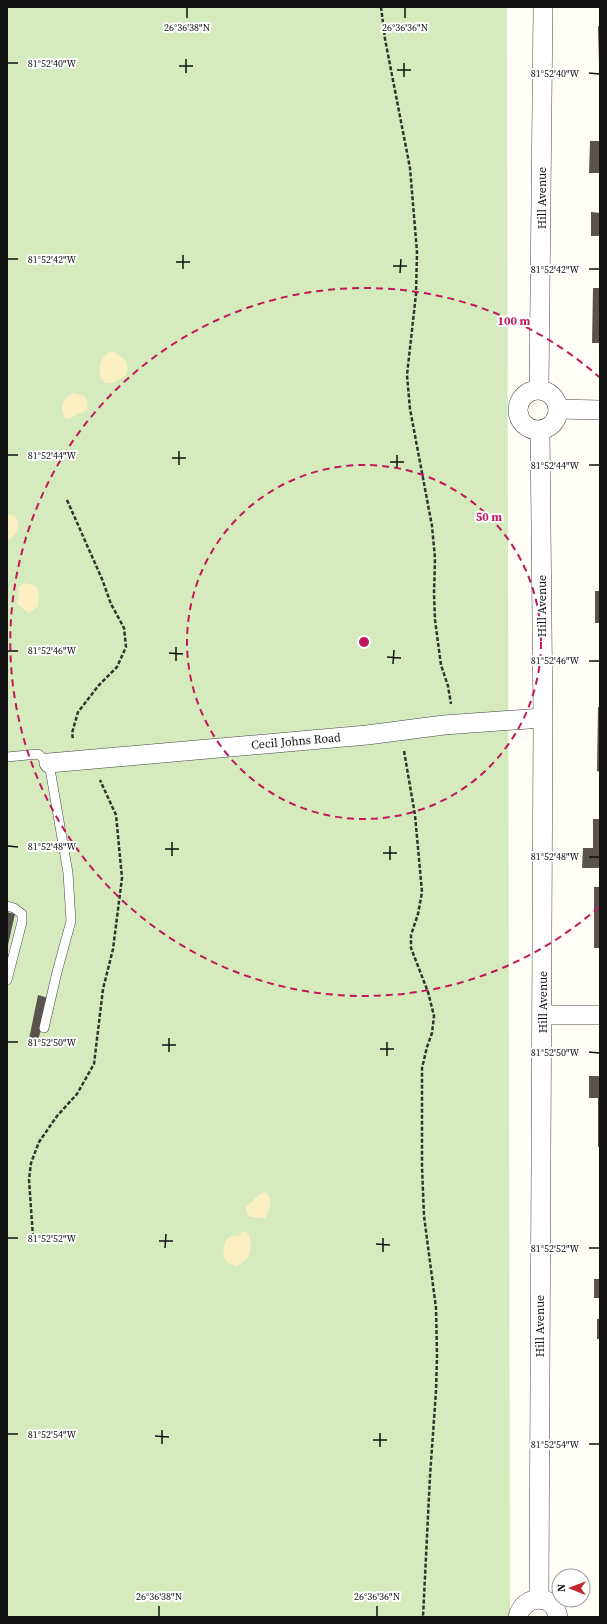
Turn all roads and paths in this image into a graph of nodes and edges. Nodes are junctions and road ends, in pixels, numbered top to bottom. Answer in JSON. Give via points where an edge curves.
{"nodes":[{"id":1,"x":381,"y":7,"type":"edge"},
{"id":2,"x":543,"y":7,"type":"edge"},
{"id":3,"x":539,"y":390,"type":"junction"},
{"id":4,"x":559,"y":409,"type":"junction"},
{"id":5,"x":600,"y":410,"type":"edge"},
{"id":6,"x":540,"y":430,"type":"junction"},
{"id":7,"x":67,"y":500,"type":"dead end"},
{"id":8,"x":543,"y":718,"type":"junction"},
{"id":9,"x":444,"y":725,"type":"junction"},
{"id":10,"x":400,"y":731,"type":"junction"},
{"id":11,"x":7,"y":757,"type":"edge"},
{"id":12,"x":86,"y":760,"type":"junction"},
{"id":13,"x":49,"y":763,"type":"junction"},
{"id":14,"x":7,"y":906,"type":"edge"},
{"id":15,"x":7,"y":980,"type":"edge"},
{"id":16,"x":543,"y":1015,"type":"junction"},
{"id":17,"x":600,"y":1015,"type":"edge"},
{"id":18,"x":44,"y":1028,"type":"dead end"},
{"id":19,"x":32,"y":1237,"type":"dead end"},
{"id":20,"x":539,"y":1599,"type":"junction"},
{"id":21,"x":423,"y":1617,"type":"edge"},
{"id":22,"x":518,"y":1617,"type":"edge"},
{"id":23,"x":558,"y":1617,"type":"edge"}],
"edges":[{"from":1,"to":9,"type":"path","via":[[410,168],[417,252],[416,294],[408,375],[410,409],[432,526],[435,613],[441,665],[452,706]]},
{"from":2,"to":3,"type":"street","name":"Hill Avenue"},
{"from":3,"to":4,"type":"street","via":[[551,394]]},
{"from":3,"to":6,"type":"street","via":[[526,394],[519,408],[523,423],[527,427]]},
{"from":4,"to":5,"type":"street"},
{"from":4,"to":6,"type":"street","via":[[551,425]]},
{"from":6,"to":8,"type":"street","name":"Hill Avenue"},
{"from":7,"to":12,"type":"path","via":[[111,604],[124,628],[126,647],[117,667],[78,712],[72,733],[76,752]]},
{"from":8,"to":9,"type":"street","name":"Cecil Johns Road"},
{"from":8,"to":16,"type":"street","name":"Hill Avenue"},
{"from":9,"to":10,"type":"street","name":"Cecil Johns Road"},
{"from":10,"to":12,"type":"street","name":"Cecil Johns Road"},
{"from":10,"to":21,"type":"path","via":[[415,815],[422,892],[411,935],[411,948],[428,992],[434,1016],[422,1068],[424,1216],[436,1308],[437,1356]]},
{"from":11,"to":13,"type":"lane","via":[[38,754]]},
{"from":12,"to":13,"type":"street","name":"Cecil Johns Road"},
{"from":12,"to":19,"type":"path","via":[[95,768],[116,815],[122,878],[113,949],[103,989],[94,1064],[77,1094],[57,1116],[39,1142],[31,1163],[29,1180]]},
{"from":13,"to":18,"type":"lane","via":[[68,872],[71,921]]},
{"from":14,"to":15,"type":"lane","via":[[22,914],[22,922]]},
{"from":16,"to":17,"type":"street"},
{"from":16,"to":20,"type":"street","name":"Hill Avenue"},
{"from":20,"to":22,"type":"street","via":[[524,1604]]},
{"from":20,"to":23,"type":"street","via":[[553,1605]]}]}
